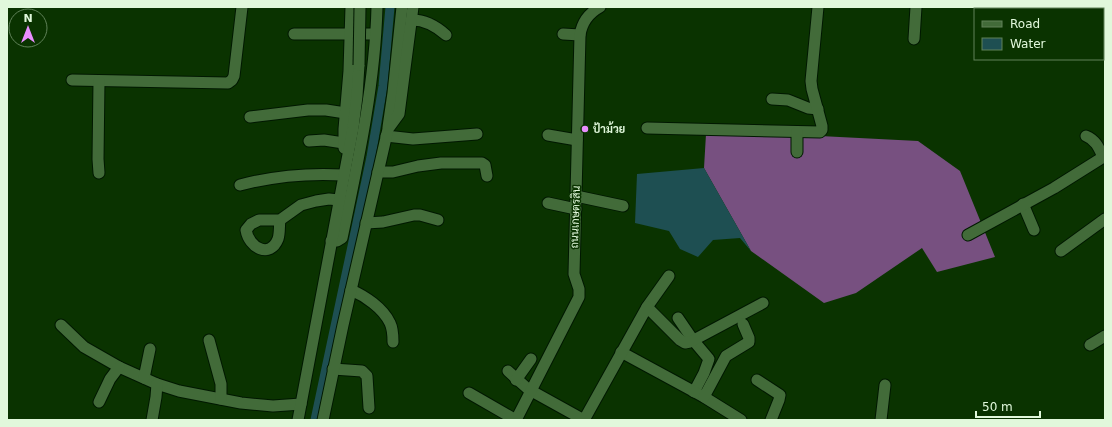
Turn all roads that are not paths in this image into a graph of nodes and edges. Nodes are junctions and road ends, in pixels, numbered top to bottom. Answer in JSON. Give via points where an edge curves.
{"nodes":[{"id":1,"x":242,"y":7,"type":"edge"},
{"id":2,"x":350,"y":7,"type":"edge"},
{"id":3,"x":360,"y":7,"type":"edge"},
{"id":4,"x":377,"y":7,"type":"edge"},
{"id":5,"x":402,"y":7,"type":"edge"},
{"id":6,"x":413,"y":7,"type":"edge"},
{"id":7,"x":600,"y":7,"type":"edge"},
{"id":8,"x":818,"y":7,"type":"edge"},
{"id":9,"x":916,"y":7,"type":"edge"},
{"id":10,"x":412,"y":20,"type":"junction"},
{"id":11,"x":294,"y":34,"type":"dead end"},
{"id":12,"x":351,"y":34,"type":"junction"},
{"id":13,"x":375,"y":34,"type":"junction"},
{"id":14,"x":563,"y":34,"type":"dead end"},
{"id":15,"x":446,"y":35,"type":"dead end"},
{"id":16,"x":580,"y":35,"type":"junction"},
{"id":17,"x":914,"y":39,"type":"dead end"},
{"id":18,"x":72,"y":80,"type":"dead end"},
{"id":19,"x":100,"y":81,"type":"junction"},
{"id":20,"x":772,"y":99,"type":"dead end"},
{"id":21,"x":818,"y":109,"type":"junction"},
{"id":22,"x":350,"y":114,"type":"junction"},
{"id":23,"x":250,"y":117,"type":"dead end"},
{"id":24,"x":647,"y":128,"type":"dead end"},
{"id":25,"x":797,"y":132,"type":"junction"},
{"id":26,"x":387,"y":133,"type":"junction"},
{"id":27,"x":477,"y":134,"type":"dead end"},
{"id":28,"x":548,"y":135,"type":"dead end"},
{"id":29,"x":1086,"y":136,"type":"dead end"},
{"id":30,"x":577,"y":140,"type":"junction"},
{"id":31,"x":308,"y":141,"type":"dead end"},
{"id":32,"x":347,"y":143,"type":"junction"},
{"id":33,"x":797,"y":152,"type":"dead end"},
{"id":34,"x":1104,"y":157,"type":"edge"},
{"id":35,"x":378,"y":172,"type":"junction"},
{"id":36,"x":99,"y":173,"type":"dead end"},
{"id":37,"x":344,"y":175,"type":"junction"},
{"id":38,"x":487,"y":176,"type":"dead end"},
{"id":39,"x":240,"y":185,"type":"dead end"},
{"id":40,"x":576,"y":196,"type":"junction"},
{"id":41,"x":339,"y":200,"type":"junction"},
{"id":42,"x":548,"y":203,"type":"dead end"},
{"id":43,"x":1023,"y":204,"type":"junction"},
{"id":44,"x":623,"y":206,"type":"dead end"},
{"id":45,"x":576,"y":209,"type":"junction"},
{"id":46,"x":1105,"y":219,"type":"edge"},
{"id":47,"x":280,"y":220,"type":"dead end"},
{"id":48,"x":438,"y":220,"type":"dead end"},
{"id":49,"x":366,"y":223,"type":"junction"},
{"id":50,"x":1034,"y":230,"type":"dead end"},
{"id":51,"x":968,"y":235,"type":"dead end"},
{"id":52,"x":331,"y":242,"type":"junction"},
{"id":53,"x":1060,"y":250,"type":"dead end"},
{"id":54,"x":669,"y":276,"type":"dead end"},
{"id":55,"x":351,"y":290,"type":"junction"},
{"id":56,"x":763,"y":303,"type":"dead end"},
{"id":57,"x":647,"y":307,"type":"junction"},
{"id":58,"x":678,"y":318,"type":"dead end"},
{"id":59,"x":743,"y":324,"type":"dead end"},
{"id":60,"x":61,"y":325,"type":"dead end"},
{"id":61,"x":1105,"y":336,"type":"edge"},
{"id":62,"x":209,"y":340,"type":"dead end"},
{"id":63,"x":693,"y":340,"type":"junction"},
{"id":64,"x":393,"y":342,"type":"dead end"},
{"id":65,"x":1090,"y":345,"type":"dead end"},
{"id":66,"x":150,"y":349,"type":"dead end"},
{"id":67,"x":621,"y":352,"type":"junction"},
{"id":68,"x":531,"y":359,"type":"dead end"},
{"id":69,"x":119,"y":367,"type":"junction"},
{"id":70,"x":334,"y":369,"type":"junction"},
{"id":71,"x":508,"y":371,"type":"dead end"},
{"id":72,"x":144,"y":378,"type":"junction"},
{"id":73,"x":516,"y":380,"type":"junction"},
{"id":74,"x":757,"y":380,"type":"dead end"},
{"id":75,"x":157,"y":384,"type":"junction"},
{"id":76,"x":885,"y":385,"type":"dead end"},
{"id":77,"x":532,"y":391,"type":"junction"},
{"id":78,"x":469,"y":393,"type":"dead end"},
{"id":79,"x":699,"y":394,"type":"junction"},
{"id":80,"x":221,"y":399,"type":"junction"},
{"id":81,"x":99,"y":402,"type":"dead end"},
{"id":82,"x":301,"y":404,"type":"junction"},
{"id":83,"x":369,"y":408,"type":"dead end"},
{"id":84,"x":152,"y":420,"type":"edge"},
{"id":85,"x":298,"y":420,"type":"edge"},
{"id":86,"x":323,"y":420,"type":"edge"},
{"id":87,"x":516,"y":420,"type":"edge"},
{"id":88,"x":741,"y":420,"type":"edge"},
{"id":89,"x":772,"y":420,"type":"edge"},
{"id":90,"x":881,"y":420,"type":"edge"}],
"edges":[{"from":1,"to":19,"type":"street","via":[[234,76],[228,83]]},
{"from":2,"to":12,"type":"street"},
{"from":3,"to":22,"type":"street","bridge":true,"via":[[359,65]]},
{"from":4,"to":13,"type":"street"},
{"from":5,"to":26,"type":"street"},
{"from":6,"to":10,"type":"street"},
{"from":7,"to":16,"type":"street","name":"ถนนเกษตรสิน","via":[[582,24]]},
{"from":8,"to":21,"type":"street","via":[[811,81]]},
{"from":9,"to":17,"type":"street"},
{"from":10,"to":15,"type":"street","via":[[428,22]]},
{"from":10,"to":26,"type":"street","via":[[399,114]]},
{"from":11,"to":12,"type":"street"},
{"from":12,"to":13,"type":"street"},
{"from":12,"to":22,"type":"street"},
{"from":13,"to":52,"type":"street","via":[[362,136],[342,238]]},
{"from":14,"to":16,"type":"street"},
{"from":16,"to":30,"type":"street","name":"ถนนเกษตรสิน"},
{"from":18,"to":19,"type":"street"},
{"from":19,"to":36,"type":"street"},
{"from":20,"to":21,"type":"street","via":[[788,100]]},
{"from":21,"to":25,"type":"street","via":[[822,130],[814,133]]},
{"from":22,"to":23,"type":"street","via":[[308,110]]},
{"from":22,"to":32,"type":"street"},
{"from":24,"to":25,"type":"street"},
{"from":25,"to":33,"type":"street"},
{"from":26,"to":27,"type":"street","via":[[413,139]]},
{"from":26,"to":35,"type":"street"},
{"from":28,"to":30,"type":"street"},
{"from":29,"to":34,"type":"street","via":[[1095,142]]},
{"from":30,"to":40,"type":"street","name":"ถนนเกษตรสิน"},
{"from":31,"to":32,"type":"street"},
{"from":32,"to":37,"type":"street"},
{"from":34,"to":43,"type":"street"},
{"from":35,"to":38,"type":"street","via":[[394,172],[441,163],[482,163],[485,165]]},
{"from":35,"to":49,"type":"street"},
{"from":37,"to":39,"type":"street","via":[[320,174],[261,179]]},
{"from":37,"to":41,"type":"street"},
{"from":40,"to":44,"type":"street"},
{"from":40,"to":45,"type":"street","name":"ถนนเกษตรสิน"},
{"from":41,"to":47,"type":"street","via":[[316,201],[301,206]]},
{"from":41,"to":52,"type":"street"},
{"from":42,"to":45,"type":"street"},
{"from":43,"to":50,"type":"street"},
{"from":43,"to":51,"type":"street"},
{"from":45,"to":77,"type":"street","name":"ถนนเกษตรสิน","via":[[574,274],[579,297]]},
{"from":46,"to":53,"type":"street"},
{"from":48,"to":49,"type":"street","via":[[414,215]]},
{"from":49,"to":55,"type":"street"},
{"from":52,"to":82,"type":"street"},
{"from":54,"to":57,"type":"street"},
{"from":55,"to":64,"type":"street","via":[[384,314],[390,322]]},
{"from":55,"to":70,"type":"street"},
{"from":56,"to":63,"type":"street"},
{"from":57,"to":63,"type":"street","via":[[680,340],[685,343]]},
{"from":57,"to":67,"type":"street"},
{"from":58,"to":63,"type":"street"},
{"from":59,"to":79,"type":"street","via":[[749,342],[726,356]]},
{"from":60,"to":69,"type":"street","via":[[84,347]]},
{"from":61,"to":65,"type":"street"},
{"from":62,"to":80,"type":"street","via":[[221,384]]},
{"from":63,"to":79,"type":"street","via":[[709,359]]},
{"from":66,"to":72,"type":"street"},
{"from":67,"to":77,"type":"street","via":[[584,420]]},
{"from":67,"to":79,"type":"street"},
{"from":68,"to":73,"type":"street"},
{"from":69,"to":72,"type":"street"},
{"from":69,"to":81,"type":"street"},
{"from":70,"to":83,"type":"street","via":[[362,371],[367,376]]},
{"from":70,"to":86,"type":"street"},
{"from":71,"to":73,"type":"street"},
{"from":72,"to":75,"type":"street"},
{"from":73,"to":77,"type":"street"},
{"from":74,"to":89,"type":"street","via":[[780,395]]},
{"from":75,"to":80,"type":"street"},
{"from":75,"to":84,"type":"street"},
{"from":76,"to":90,"type":"street"},
{"from":77,"to":87,"type":"street","name":"ถนนเกษตรสิน"},
{"from":78,"to":87,"type":"street"},
{"from":79,"to":88,"type":"street"},
{"from":80,"to":82,"type":"street","via":[[273,406]]},
{"from":82,"to":85,"type":"street"}]}
